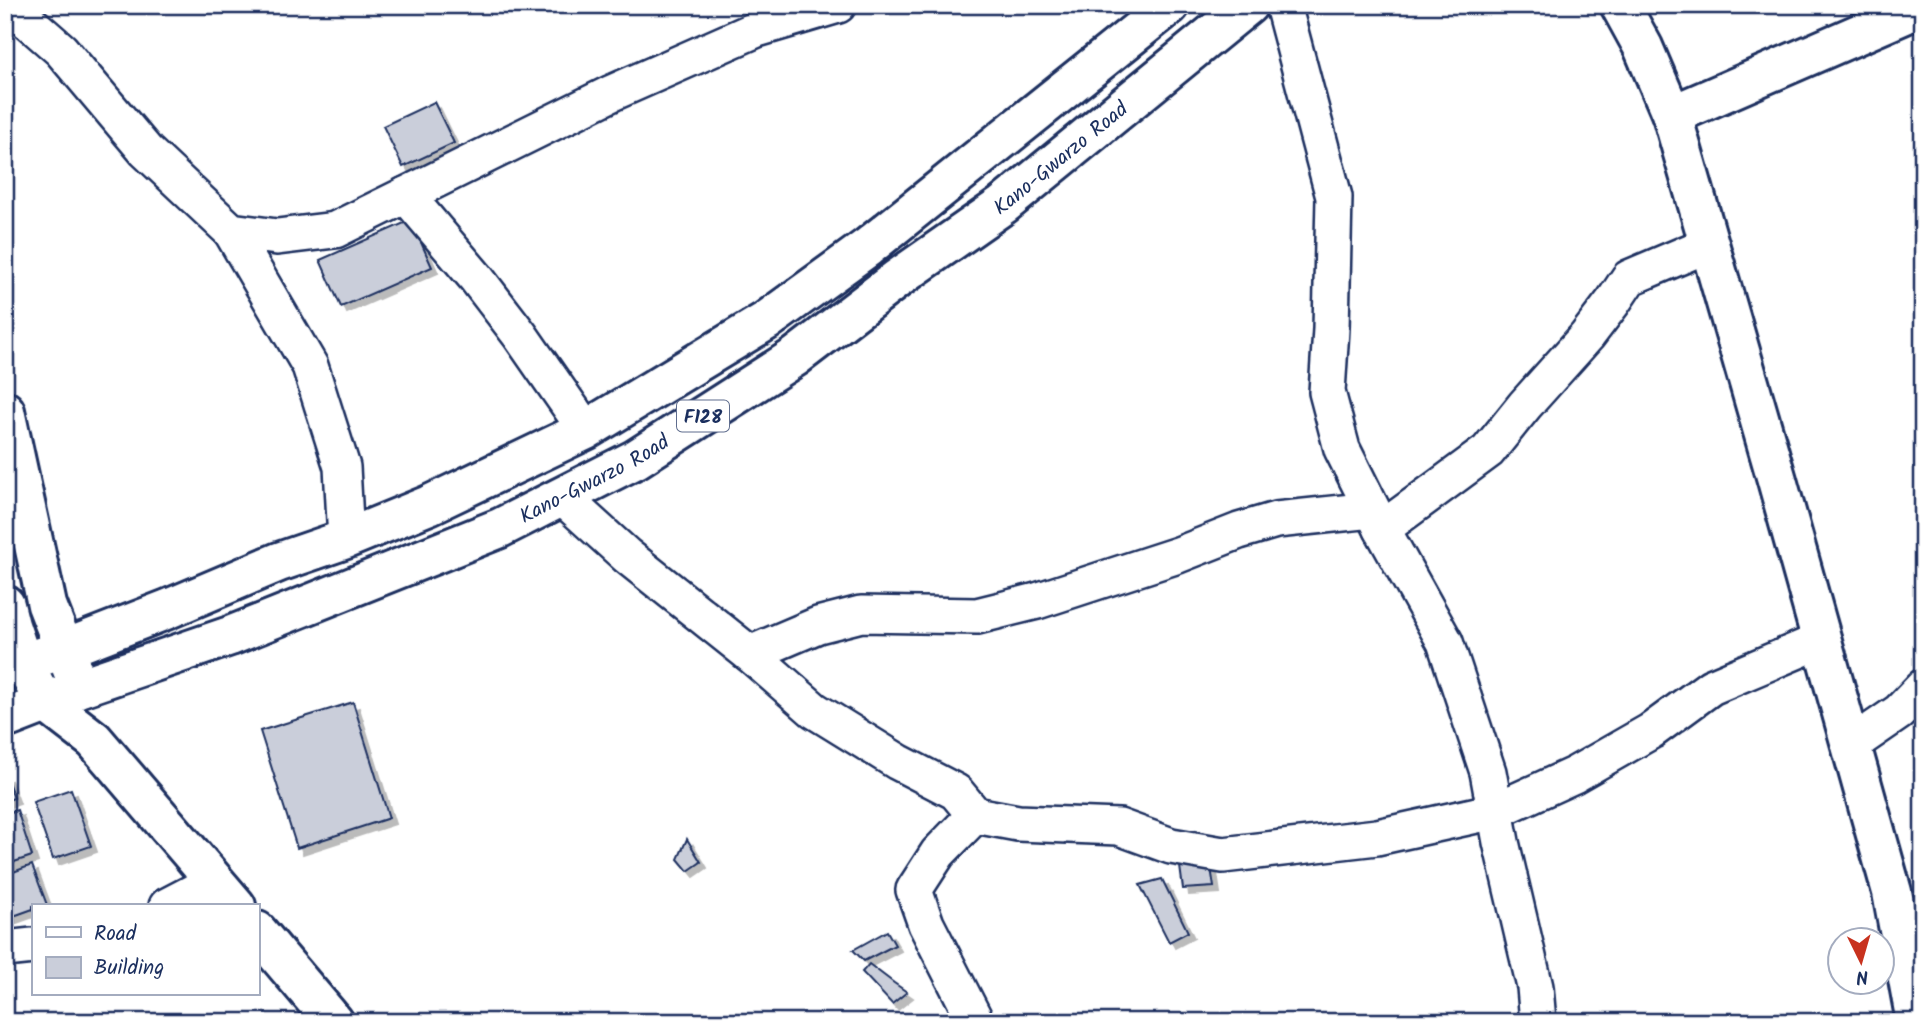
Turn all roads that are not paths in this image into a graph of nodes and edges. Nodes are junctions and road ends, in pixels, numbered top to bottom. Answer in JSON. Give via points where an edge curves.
{"nodes":[{"id":1,"x":8,"y":5,"type":"edge"},
{"id":2,"x":838,"y":5,"type":"edge"},
{"id":3,"x":1248,"y":5,"type":"edge"},
{"id":4,"x":1283,"y":5,"type":"edge"},
{"id":5,"x":1620,"y":5,"type":"edge"},
{"id":6,"x":1923,"y":6,"type":"edge"},
{"id":7,"x":1165,"y":7,"type":"edge"},
{"id":8,"x":1672,"y":115,"type":"junction"},
{"id":9,"x":406,"y":195,"type":"junction"},
{"id":10,"x":231,"y":230,"type":"junction"},
{"id":11,"x":1709,"y":244,"type":"junction"},
{"id":12,"x":5,"y":411,"type":"edge"},
{"id":13,"x":586,"y":430,"type":"junction"},
{"id":14,"x":562,"y":497,"type":"junction"},
{"id":15,"x":1377,"y":519,"type":"junction"},
{"id":16,"x":346,"y":538,"type":"junction"},
{"id":17,"x":5,"y":605,"type":"edge"},
{"id":18,"x":1822,"y":640,"type":"junction"},
{"id":19,"x":65,"y":649,"type":"junction"},
{"id":20,"x":750,"y":654,"type":"junction"},
{"id":21,"x":14,"y":665,"type":"edge"},
{"id":22,"x":1923,"y":687,"type":"edge"},
{"id":23,"x":62,"y":695,"type":"junction"},
{"id":24,"x":5,"y":719,"type":"edge"},
{"id":25,"x":1851,"y":745,"type":"junction"},
{"id":26,"x":1495,"y":811,"type":"junction"},
{"id":27,"x":975,"y":815,"type":"junction"},
{"id":28,"x":226,"y":893,"type":"edge"},
{"id":29,"x":176,"y":904,"type":"edge"},
{"id":30,"x":259,"y":933,"type":"edge"},
{"id":31,"x":32,"y":946,"type":"edge"},
{"id":32,"x":5,"y":948,"type":"edge"},
{"id":33,"x":334,"y":1022,"type":"edge"},
{"id":34,"x":976,"y":1022,"type":"edge"},
{"id":35,"x":1538,"y":1022,"type":"edge"},
{"id":36,"x":1916,"y":1022,"type":"edge"}],
"edges":[{"from":1,"to":10,"type":"street","via":[[61,50],[146,151]]},
{"from":2,"to":9,"type":"street","via":[[733,39]]},
{"from":3,"to":14,"type":"main road","name":"Kano-Gwarzo Road","number":"F128","via":[[1003,205],[795,358],[636,459]]},
{"from":4,"to":15,"type":"street","via":[[1334,197],[1327,392],[1342,449]]},
{"from":5,"to":8,"type":"main road"},
{"from":6,"to":8,"type":"main road"},
{"from":7,"to":13,"type":"main road","number":"F128","via":[[868,247],[766,321]]},
{"from":8,"to":11,"type":"main road"},
{"from":9,"to":10,"type":"street","via":[[335,230],[277,237]]},
{"from":9,"to":13,"type":"street","via":[[520,335]]},
{"from":10,"to":16,"type":"street","via":[[310,366],[342,467]]},
{"from":11,"to":15,"type":"street","via":[[1629,278],[1587,336],[1488,451]]},
{"from":11,"to":18,"type":"main road"},
{"from":12,"to":19,"type":"main road","via":[[47,605]]},
{"from":13,"to":16,"type":"main road","number":"F128","via":[[429,505]]},
{"from":14,"to":20,"type":"street"},
{"from":14,"to":23,"type":"main road","name":"Kano-Gwarzo Road","number":"F128","via":[[372,581]]},
{"from":15,"to":20,"type":"street","via":[[1276,520],[1037,601],[977,616],[861,614],[818,625]]},
{"from":15,"to":26,"type":"street","via":[[1445,642],[1488,772]]},
{"from":16,"to":19,"type":"main road","number":"F128"},
{"from":17,"to":21,"type":"main road"},
{"from":18,"to":25,"type":"main road"},
{"from":18,"to":26,"type":"street","via":[[1711,687],[1618,750]]},
{"from":19,"to":21,"type":"main road","number":"F128"},
{"from":19,"to":23,"type":"main road"},
{"from":20,"to":27,"type":"street","via":[[814,710],[956,792]]},
{"from":21,"to":23,"type":"main road"},
{"from":22,"to":25,"type":"street","via":[[1899,712]]},
{"from":23,"to":24,"type":"main road","number":"F128"},
{"from":23,"to":28,"type":"main road","via":[[94,740]]},
{"from":25,"to":36,"type":"main road","via":[[1892,892]]},
{"from":26,"to":27,"type":"street","via":[[1377,837],[1223,855],[1171,846],[1119,827],[1018,823]]},
{"from":26,"to":35,"type":"street","via":[[1535,987]]},
{"from":27,"to":34,"type":"street","via":[[938,853],[914,890],[926,924]]},
{"from":28,"to":29,"type":"street"},
{"from":30,"to":33,"type":"main road"},
{"from":31,"to":32,"type":"street"}]}
